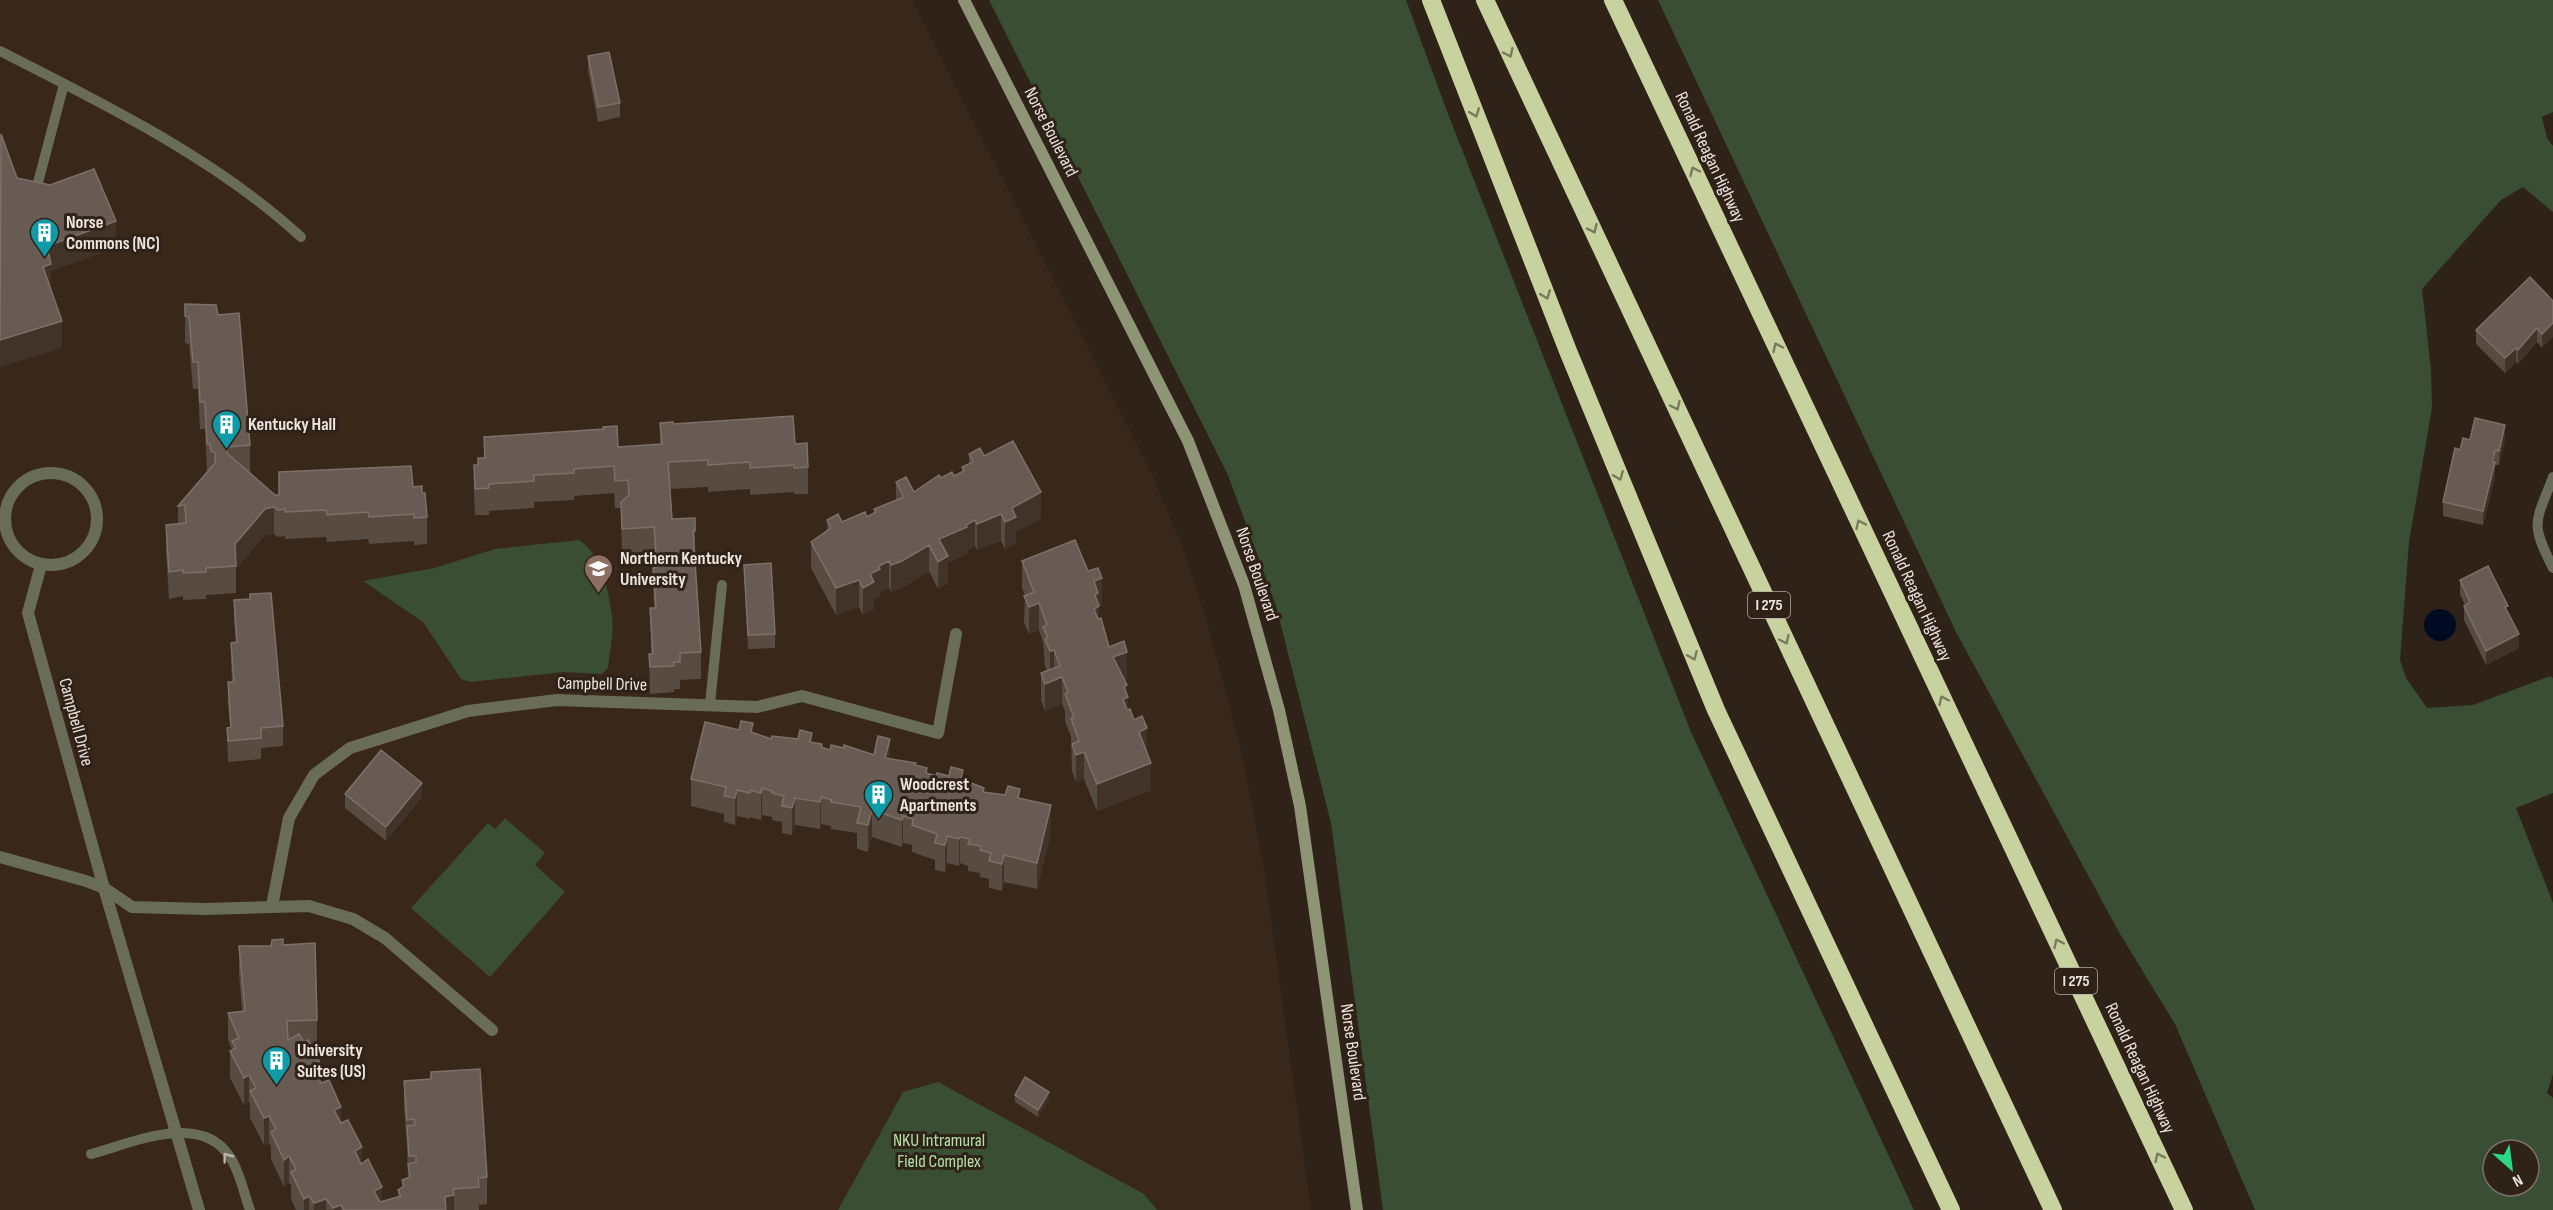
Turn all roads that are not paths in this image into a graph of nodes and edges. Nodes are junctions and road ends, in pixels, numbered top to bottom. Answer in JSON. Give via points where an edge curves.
{"nodes":[{"id":1,"x":964,"y":0,"type":"edge"},
{"id":2,"x":1431,"y":0,"type":"edge"},
{"id":3,"x":1485,"y":0,"type":"edge"},
{"id":4,"x":1613,"y":0,"type":"edge"},
{"id":5,"x":0,"y":51,"type":"edge"},
{"id":6,"x":64,"y":84,"type":"junction"},
{"id":7,"x":31,"y":208,"type":"edge"},
{"id":8,"x":301,"y":237,"type":"dead end"},
{"id":9,"x":2553,"y":477,"type":"edge"},
{"id":10,"x":4,"y":494,"type":"edge"},
{"id":11,"x":41,"y":564,"type":"junction"},
{"id":12,"x":2553,"y":568,"type":"edge"},
{"id":13,"x":722,"y":585,"type":"dead end"},
{"id":14,"x":956,"y":634,"type":"dead end"},
{"id":15,"x":710,"y":704,"type":"junction"},
{"id":16,"x":0,"y":857,"type":"edge"},
{"id":17,"x":104,"y":888,"type":"junction"},
{"id":18,"x":272,"y":906,"type":"junction"},
{"id":19,"x":492,"y":1030,"type":"dead end"},
{"id":20,"x":175,"y":1131,"type":"junction"},
{"id":21,"x":91,"y":1154,"type":"dead end"},
{"id":22,"x":199,"y":1210,"type":"edge"},
{"id":23,"x":250,"y":1210,"type":"edge"},
{"id":24,"x":1357,"y":1210,"type":"edge"},
{"id":25,"x":1951,"y":1210,"type":"edge"},
{"id":26,"x":2053,"y":1210,"type":"edge"},
{"id":27,"x":2184,"y":1210,"type":"edge"}],
"edges":[{"from":1,"to":24,"type":"street","name":"Norse Boulevard","via":[[1188,441],[1244,585],[1279,710],[1300,806]]},
{"from":2,"to":25,"type":"highway","one_way":true,"via":[[1568,351],[1716,710]]},
{"from":3,"to":26,"type":"highway","number":"I 275","one_way":true},
{"from":27,"to":4,"type":"highway","name":"Ronald Reagan Highway","number":"I 275","one_way":true},
{"from":5,"to":6,"type":"lane"},
{"from":6,"to":7,"type":"lane"},
{"from":6,"to":8,"type":"lane","via":[[214,171],[274,212]]},
{"from":9,"to":12,"type":"lane","via":[[2536,523],[2538,537]]},
{"from":10,"to":11,"type":"street","via":[[8,539],[27,560]]},
{"from":10,"to":11,"type":"street","via":[[29,478],[56,472],[82,484],[92,496],[97,526],[83,553],[56,565]]},
{"from":11,"to":17,"type":"street","name":"Campbell Drive","via":[[28,613]]},
{"from":13,"to":15,"type":"lane"},
{"from":14,"to":15,"type":"street","name":"Campbell Drive","via":[[938,733],[802,696],[758,707]]},
{"from":15,"to":18,"type":"street","name":"Campbell Drive","via":[[546,701],[468,711],[350,748],[314,775],[289,818]]},
{"from":16,"to":17,"type":"street"},
{"from":17,"to":18,"type":"street","via":[[132,907]]},
{"from":17,"to":20,"type":"street","name":"Campbell Drive"},
{"from":18,"to":19,"type":"street","via":[[309,906],[353,919],[385,938]]},
{"from":20,"to":21,"type":"lane"},
{"from":20,"to":22,"type":"street","name":"Campbell Drive"},
{"from":23,"to":20,"type":"lane","one_way":true,"via":[[230,1157],[208,1137]]}]}
